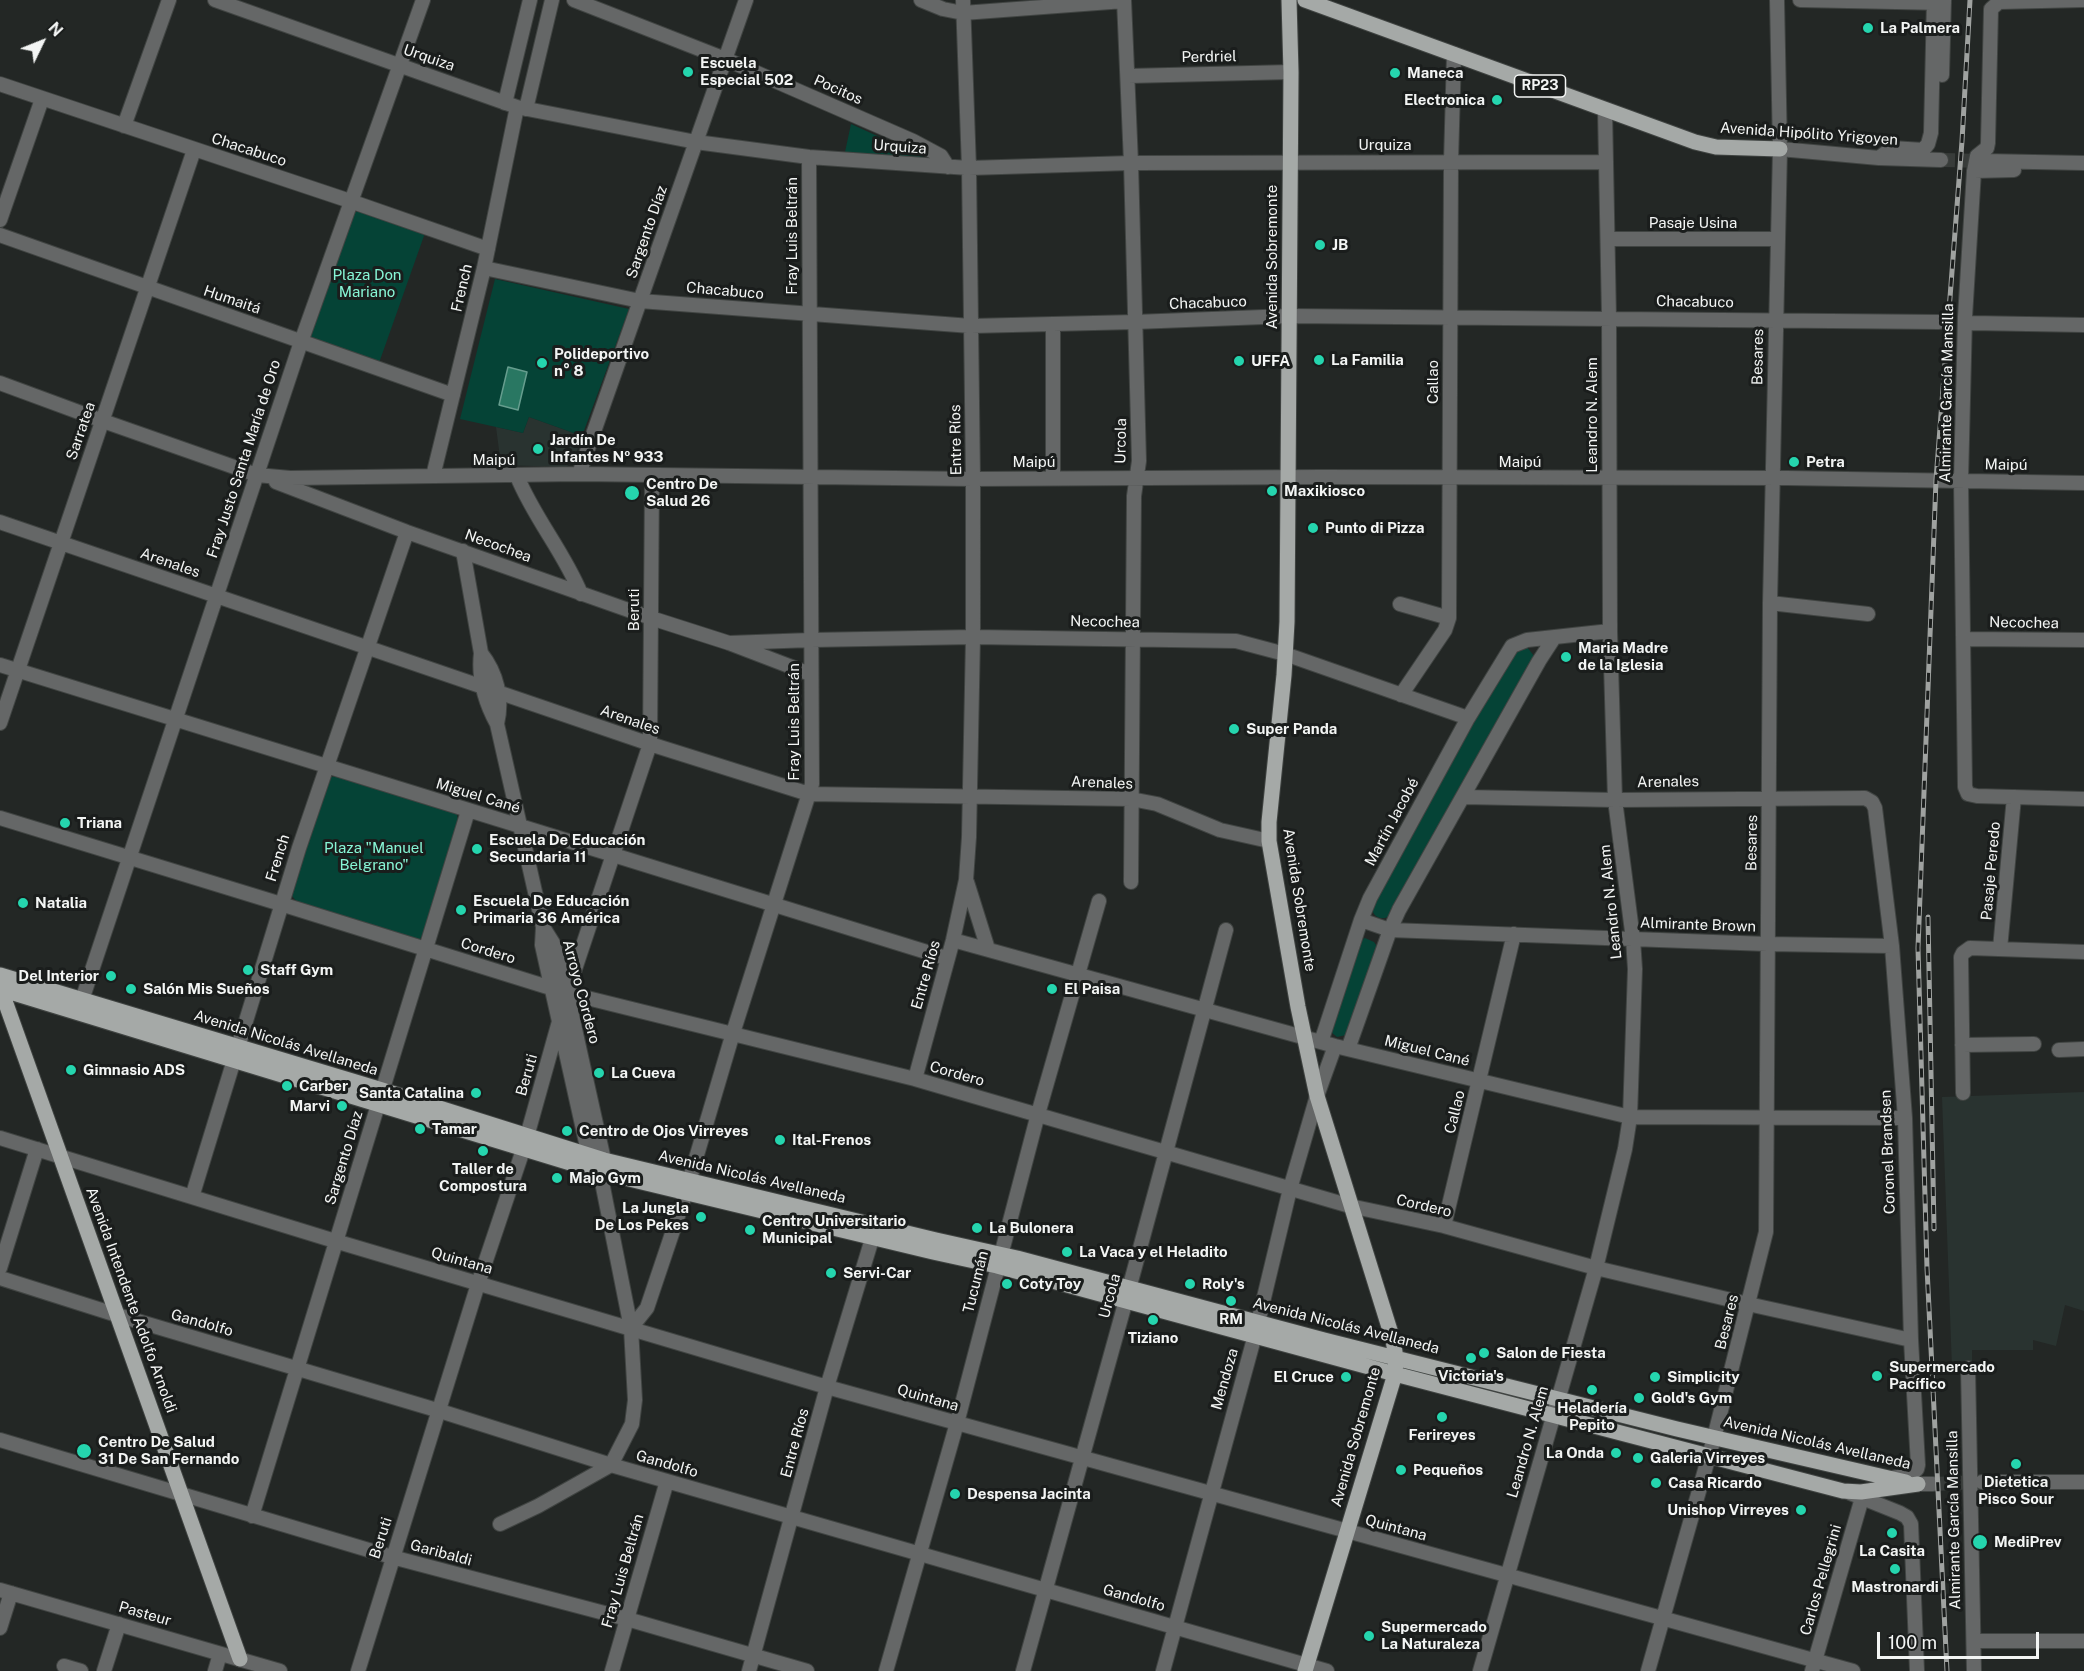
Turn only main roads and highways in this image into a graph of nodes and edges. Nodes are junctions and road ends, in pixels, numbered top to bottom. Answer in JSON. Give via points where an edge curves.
{"nodes":[{"id":1,"x":1289,"y":0,"type":"edge"},
{"id":2,"x":1305,"y":0,"type":"edge"},
{"id":3,"x":1780,"y":149,"type":"road end"},
{"id":4,"x":0,"y":975,"type":"edge"},
{"id":5,"x":0,"y":989,"type":"edge"},
{"id":6,"x":236,"y":1054,"type":"junction"},
{"id":7,"x":525,"y":1142,"type":"junction"},
{"id":8,"x":602,"y":1166,"type":"junction"},
{"id":9,"x":1256,"y":1329,"type":"junction"},
{"id":10,"x":1396,"y":1358,"type":"junction"},
{"id":11,"x":1395,"y":1374,"type":"junction"},
{"id":12,"x":240,"y":1659,"type":"road end"},
{"id":13,"x":1306,"y":1668,"type":"edge"}],
"edges":[{"from":1,"to":10,"type":"main road","name":"Avenida Sobremonte","via":[[1285,654],[1269,841],[1317,1096]]},
{"from":2,"to":3,"type":"main road","name":"Avenida Hipólito Yrigoyen","number":"RP23","via":[[1695,142],[1716,147]]},
{"from":4,"to":6,"type":"main road","name":"Avenida Nicolás Avellaneda"},
{"from":5,"to":6,"type":"main road","name":"Avenida Nicolás Avellaneda"},
{"from":5,"to":12,"type":"main road","name":"Avenida Intendente Adolfo Arnoldi"},
{"from":6,"to":7,"type":"main road","name":"Avenida Nicolás Avellaneda"},
{"from":7,"to":8,"type":"main road","name":"Avenida Nicolás Avellaneda"},
{"from":7,"to":8,"type":"main road","name":"Avenida Nicolás Avellaneda","via":[[589,1156]]},
{"from":8,"to":9,"type":"main road","name":"Avenida Nicolás Avellaneda","via":[[999,1260]]},
{"from":9,"to":10,"type":"main road","name":"Avenida Nicolás Avellaneda"},
{"from":9,"to":11,"type":"main road","name":"Avenida Nicolás Avellaneda"},
{"from":10,"to":11,"type":"main road","name":"Avenida Sobremonte"},
{"from":10,"to":11,"type":"main road","name":"Avenida Nicolás Avellaneda","via":[[1714,1438],[1925,1484],[1843,1491]]},
{"from":11,"to":13,"type":"main road","name":"Avenida Sobremonte"}]}
